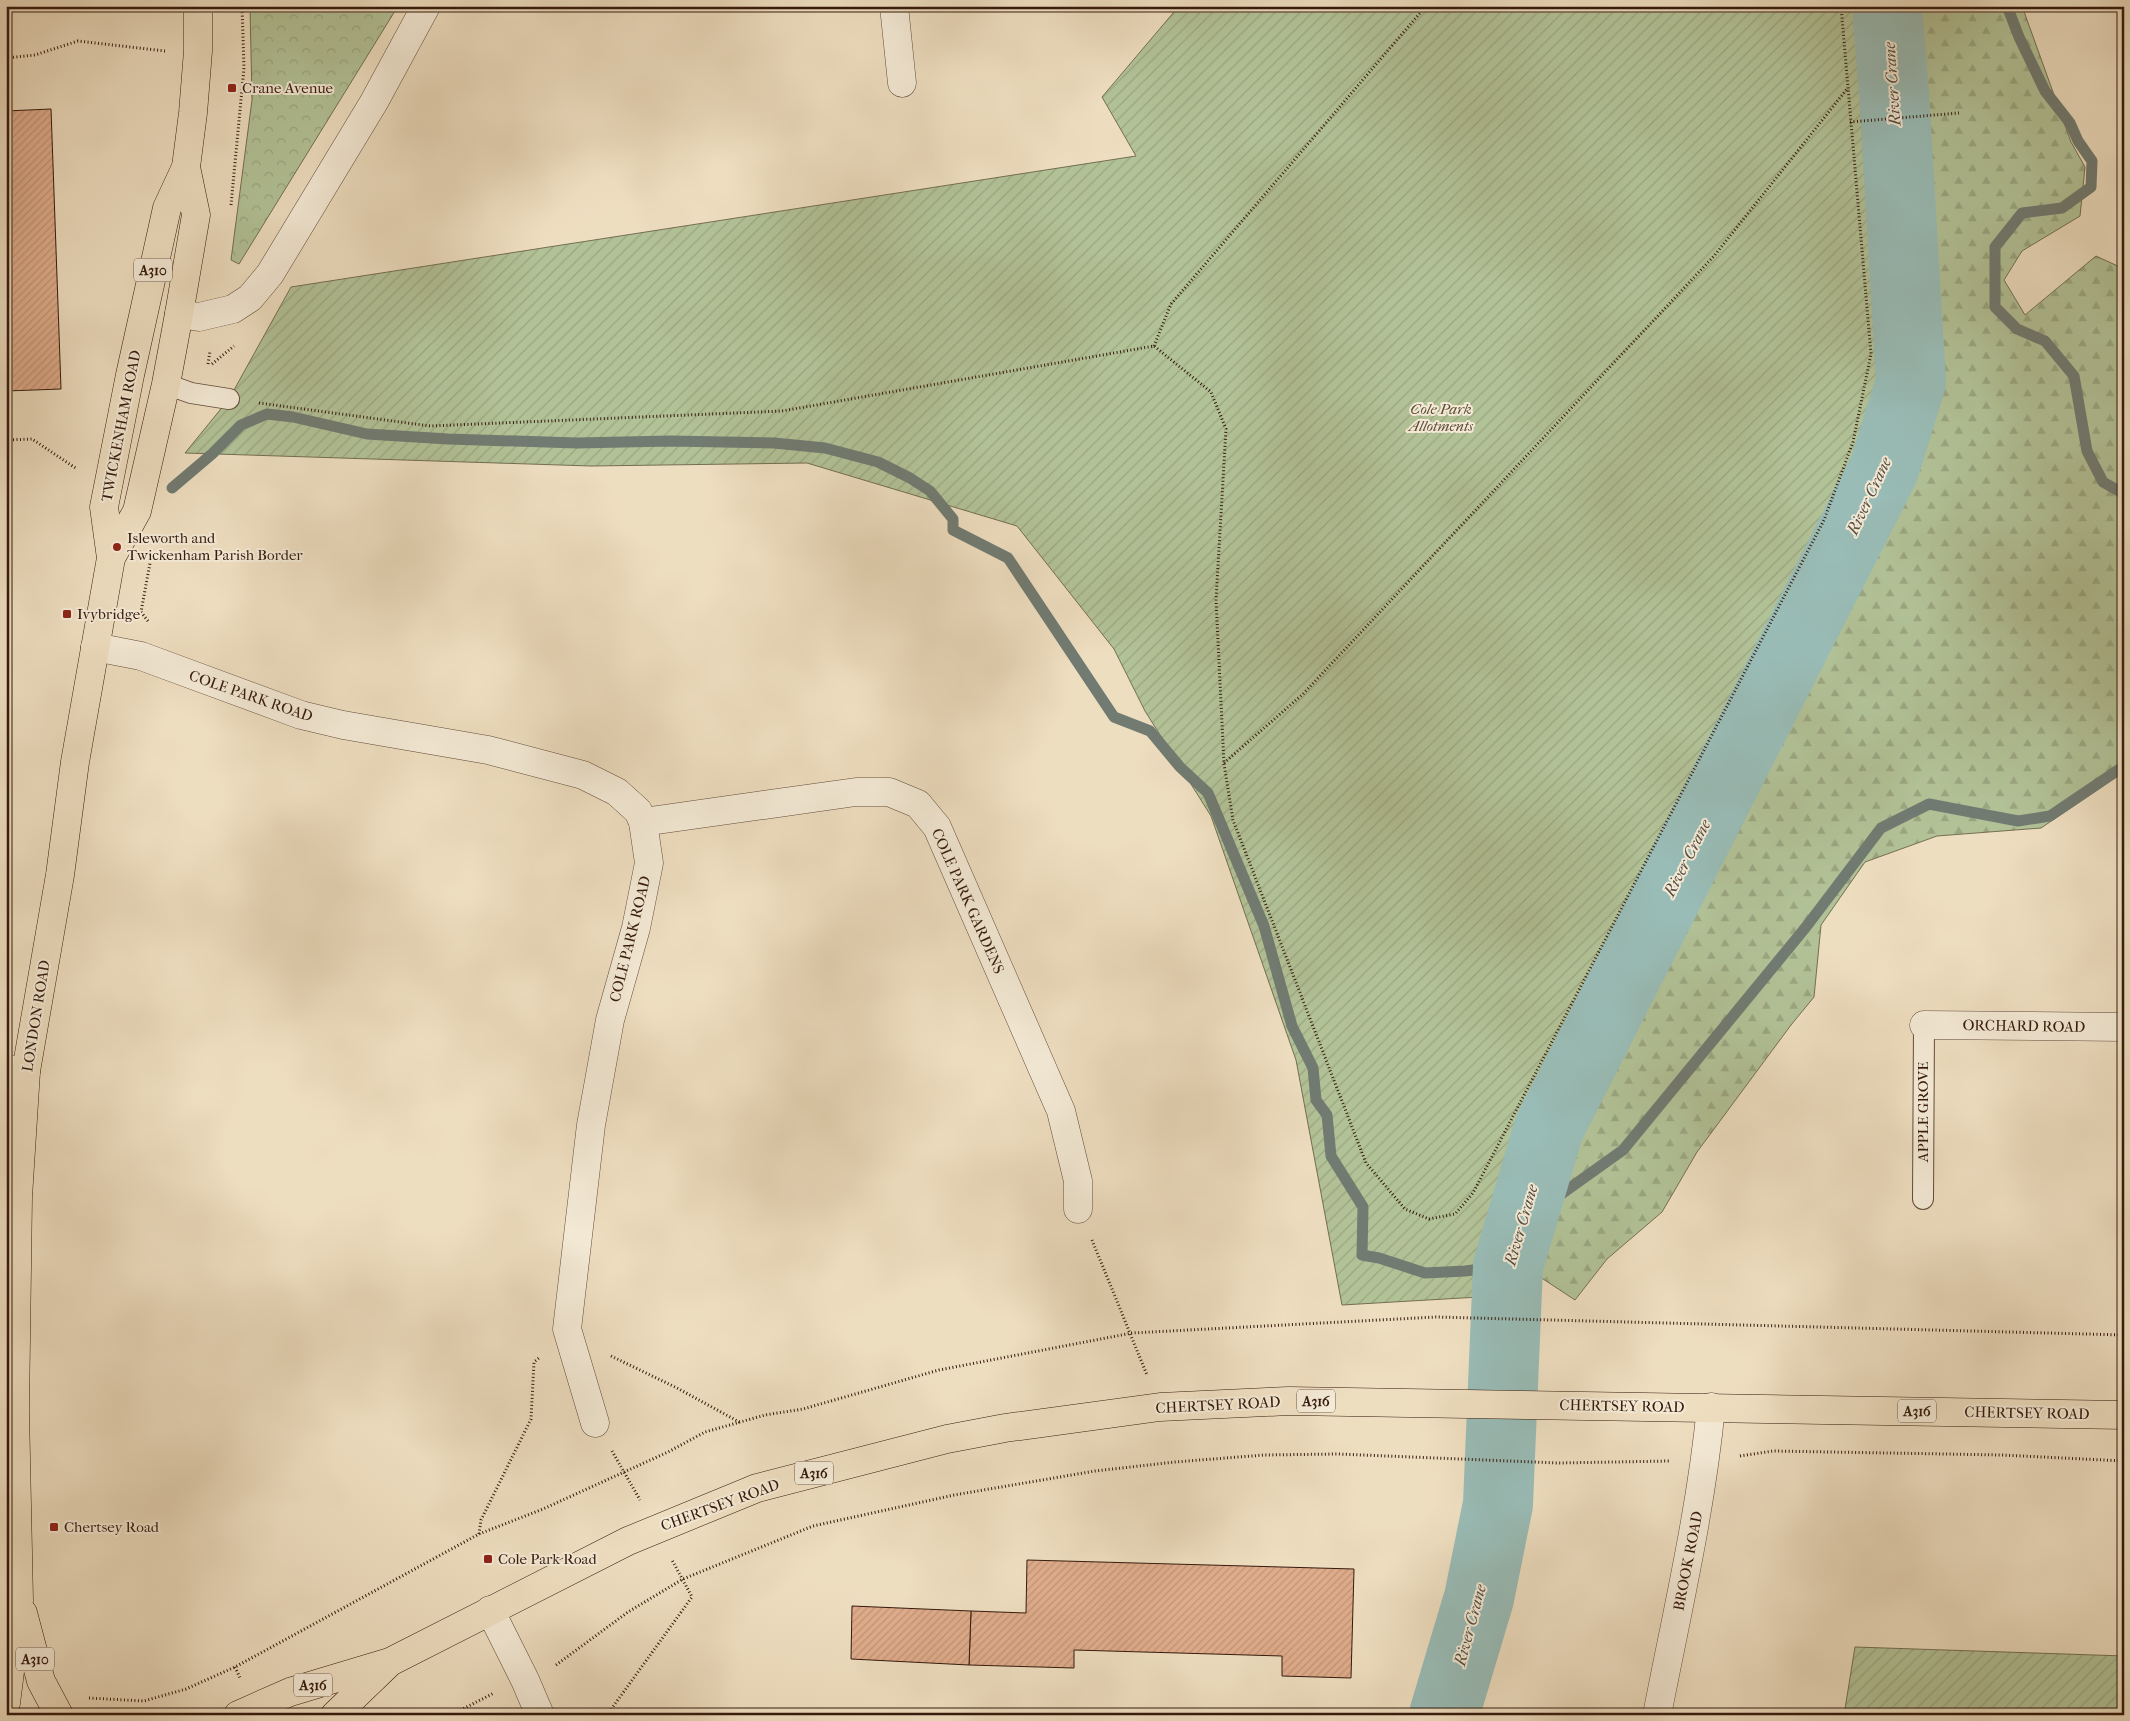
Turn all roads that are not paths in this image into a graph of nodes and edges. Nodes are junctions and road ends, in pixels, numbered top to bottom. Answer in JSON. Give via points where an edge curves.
{"nodes":[{"id":1,"x":198,"y":6,"type":"edge"},
{"id":2,"x":426,"y":6,"type":"edge"},
{"id":3,"x":894,"y":6,"type":"edge"},
{"id":4,"x":902,"y":83,"type":"dead end"},
{"id":5,"x":186,"y":167,"type":"junction"},
{"id":6,"x":179,"y":314,"type":"junction"},
{"id":7,"x":166,"y":384,"type":"junction"},
{"id":8,"x":229,"y":399,"type":"road end"},
{"id":9,"x":111,"y":558,"type":"junction"},
{"id":10,"x":95,"y":647,"type":"junction"},
{"id":11,"x":643,"y":822,"type":"junction"},
{"id":12,"x":1924,"y":1025,"type":"joint"},
{"id":13,"x":2124,"y":1027,"type":"edge"},
{"id":14,"x":16,"y":1070,"type":"edge"},
{"id":15,"x":1923,"y":1199,"type":"dead end"},
{"id":16,"x":1078,"y":1209,"type":"road end"},
{"id":17,"x":1711,"y":1407,"type":"junction"},
{"id":18,"x":2124,"y":1415,"type":"edge"},
{"id":19,"x":594,"y":1423,"type":"dead end"},
{"id":20,"x":19,"y":1600,"type":"junction"},
{"id":21,"x":490,"y":1610,"type":"junction"},
{"id":22,"x":390,"y":1662,"type":"junction"},
{"id":23,"x":6,"y":1703,"type":"edge"},
{"id":24,"x":59,"y":1715,"type":"edge"},
{"id":25,"x":238,"y":1715,"type":"edge"},
{"id":26,"x":334,"y":1715,"type":"edge"},
{"id":27,"x":540,"y":1715,"type":"edge"},
{"id":28,"x":1657,"y":1715,"type":"edge"}],
"edges":[{"from":1,"to":5,"type":"main road","name":"TWICKENHAM ROAD","number":"A310","via":[[193,119]]},
{"from":2,"to":6,"type":"street","via":[[374,102],[270,274],[250,298],[233,309],[199,317]]},
{"from":3,"to":4,"type":"street"},
{"from":5,"to":6,"type":"main road","name":"TWICKENHAM ROAD","number":"A310","via":[[196,215]]},
{"from":5,"to":9,"type":"main road","name":"TWICKENHAM ROAD","number":"A310","via":[[167,208],[104,506]]},
{"from":6,"to":7,"type":"main road","name":"TWICKENHAM ROAD","number":"A310"},
{"from":7,"to":8,"type":"lane","via":[[191,393]]},
{"from":7,"to":9,"type":"main road","name":"TWICKENHAM ROAD","number":"A310","via":[[137,511]]},
{"from":9,"to":10,"type":"main road","name":"LONDON ROAD","number":"A310"},
{"from":10,"to":11,"type":"street","name":"COLE PARK ROAD","via":[[141,656],[301,716],[488,750],[583,774],[617,792],[638,811]]},
{"from":10,"to":14,"type":"main road","name":"LONDON ROAD","number":"A310","via":[[60,875]]},
{"from":11,"to":16,"type":"street","name":"COLE PARK GARDENS","via":[[856,792],[889,792],[918,804],[937,827],[1060,1111],[1078,1181]]},
{"from":11,"to":19,"type":"street","name":"COLE PARK ROAD","via":[[649,863],[636,928],[610,1020],[591,1125],[567,1329]]},
{"from":12,"to":13,"type":"street","name":"ORCHARD ROAD"},
{"from":12,"to":15,"type":"lane","name":"APPLE GROVE"},
{"from":14,"to":20,"type":"main road","name":"LONDON ROAD","number":"A310","via":[[15,1411]]},
{"from":17,"to":18,"type":"main road","name":"CHERTSEY ROAD","number":"A316"},
{"from":17,"to":21,"type":"main road","name":"CHERTSEY ROAD","number":"A316","via":[[1289,1401],[1160,1407],[1063,1419],[947,1439],[757,1488],[628,1541]]},
{"from":17,"to":28,"type":"street","name":"BROOK ROAD","via":[[1700,1502]]},
{"from":20,"to":23,"type":"main road","name":"LONDON ROAD","number":"A310"},
{"from":20,"to":24,"type":"main road","name":"LONDON ROAD","number":"A310","via":[[41,1681]]},
{"from":21,"to":22,"type":"main road","name":"CHERTSEY ROAD","number":"A316"},
{"from":21,"to":27,"type":"street"},
{"from":22,"to":25,"type":"main road","name":"CHERTSEY ROAD","number":"A316","via":[[290,1692]]},
{"from":22,"to":26,"type":"main road","name":"CHERTSEY ROAD","number":"A316"}]}
